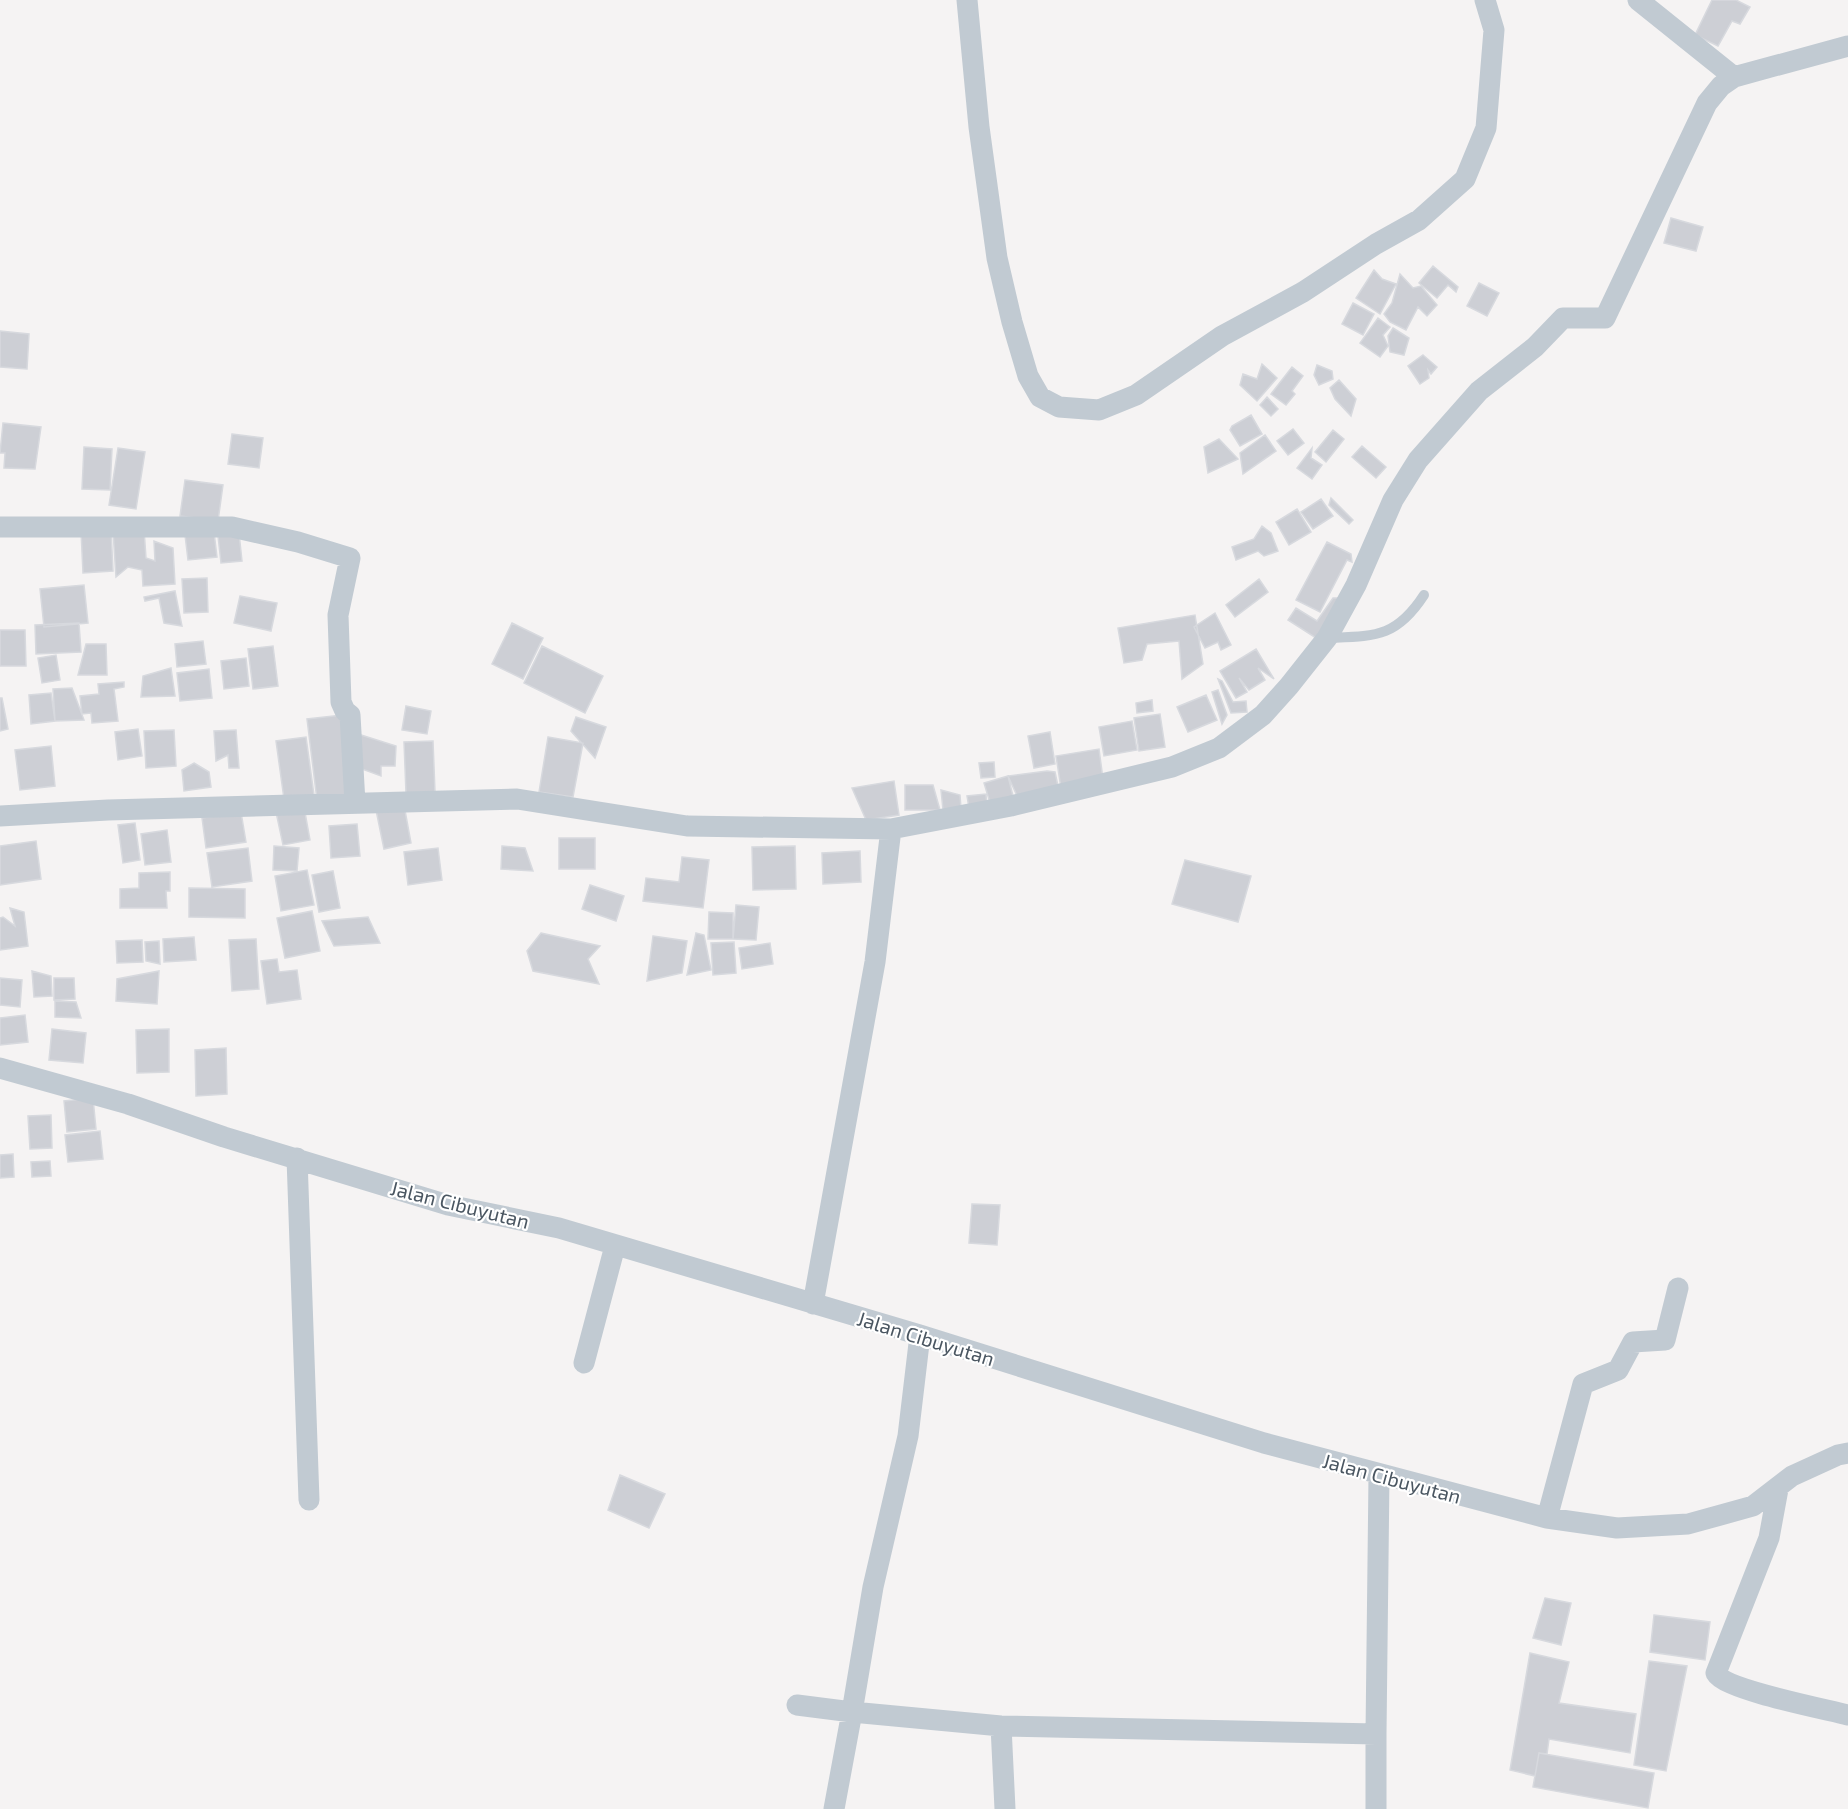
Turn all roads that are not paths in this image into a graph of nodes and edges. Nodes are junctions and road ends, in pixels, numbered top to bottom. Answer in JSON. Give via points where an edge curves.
{"nodes":[{"id":1,"x":967,"y":0,"type":"edge"},
{"id":2,"x":1485,"y":0,"type":"edge"},
{"id":3,"x":1638,"y":0,"type":"edge"},
{"id":4,"x":1848,"y":46,"type":"edge"},
{"id":5,"x":1734,"y":77,"type":"junction"},
{"id":6,"x":0,"y":527,"type":"edge"},
{"id":7,"x":1424,"y":595,"type":"dead end"},
{"id":8,"x":1327,"y":638,"type":"junction"},
{"id":9,"x":355,"y":803,"type":"junction"},
{"id":10,"x":0,"y":816,"type":"edge"},
{"id":11,"x":891,"y":828,"type":"junction"},
{"id":12,"x":0,"y":1068,"type":"edge"},
{"id":13,"x":297,"y":1158,"type":"junction"},
{"id":14,"x":615,"y":1246,"type":"junction"},
{"id":15,"x":1678,"y":1288,"type":"dead end"},
{"id":16,"x":813,"y":1304,"type":"junction"},
{"id":17,"x":921,"y":1335,"type":"junction"},
{"id":18,"x":584,"y":1363,"type":"dead end"},
{"id":19,"x":1848,"y":1453,"type":"edge"},
{"id":20,"x":1379,"y":1475,"type":"junction"},
{"id":21,"x":1778,"y":1489,"type":"junction"},
{"id":22,"x":309,"y":1500,"type":"dead end"},
{"id":23,"x":1547,"y":1518,"type":"junction"},
{"id":24,"x":797,"y":1705,"type":"dead end"},
{"id":25,"x":852,"y":1712,"type":"junction"},
{"id":26,"x":1848,"y":1715,"type":"edge"},
{"id":27,"x":1001,"y":1726,"type":"junction"},
{"id":28,"x":1376,"y":1734,"type":"junction"},
{"id":29,"x":834,"y":1809,"type":"edge"},
{"id":30,"x":1005,"y":1809,"type":"edge"},
{"id":31,"x":1376,"y":1809,"type":"edge"}],
"edges":[{"from":1,"to":2,"type":"street","via":[[997,258],[1025,365],[1040,397],[1059,407],[1099,410],[1136,395],[1222,336],[1303,292],[1419,220],[1465,178],[1486,128],[1494,30]]},
{"from":3,"to":5,"type":"street"},
{"from":4,"to":5,"type":"street"},
{"from":5,"to":8,"type":"street","via":[[1707,103],[1606,316],[1602,320],[1563,318],[1451,420],[1392,500],[1356,585]]},
{"from":6,"to":9,"type":"street","via":[[232,527],[350,558],[338,615],[341,702],[350,715],[353,732]]},
{"from":7,"to":8,"type":"lane","via":[[1410,617],[1392,630],[1361,637]]},
{"from":8,"to":11,"type":"street","via":[[1263,715],[1219,748],[1172,767],[1096,786]]},
{"from":9,"to":10,"type":"street"},
{"from":9,"to":11,"type":"street","via":[[517,799],[687,826]]},
{"from":11,"to":16,"type":"street","via":[[876,962]]},
{"from":12,"to":13,"type":"street","name":"Jalan Cibuyutan"},
{"from":13,"to":14,"type":"street","name":"Jalan Cibuyutan","via":[[448,1205],[560,1228]]},
{"from":13,"to":22,"type":"street"},
{"from":14,"to":16,"type":"street","name":"Jalan Cibuyutan"},
{"from":14,"to":18,"type":"street"},
{"from":15,"to":23,"type":"street","via":[[1665,1340],[1633,1342],[1618,1370],[1583,1384]]},
{"from":16,"to":17,"type":"street","name":"Jalan Cibuyutan"},
{"from":17,"to":20,"type":"street","name":"Jalan Cibuyutan","via":[[1092,1391]]},
{"from":17,"to":25,"type":"street","via":[[908,1436],[873,1587]]},
{"from":19,"to":21,"type":"street","name":"Jalan Cibuyutan","via":[[1809,1467]]},
{"from":20,"to":23,"type":"street","name":"Jalan Cibuyutan"},
{"from":20,"to":28,"type":"street"},
{"from":21,"to":23,"type":"street","name":"Jalan Cibuyutan","via":[[1753,1506],[1688,1524],[1617,1528]]},
{"from":21,"to":26,"type":"street","via":[[1769,1538],[1716,1673],[1724,1681],[1779,1699]]},
{"from":24,"to":25,"type":"street"},
{"from":25,"to":27,"type":"street"},
{"from":25,"to":29,"type":"street"},
{"from":27,"to":28,"type":"street"},
{"from":27,"to":30,"type":"street"},
{"from":28,"to":31,"type":"street"}]}
